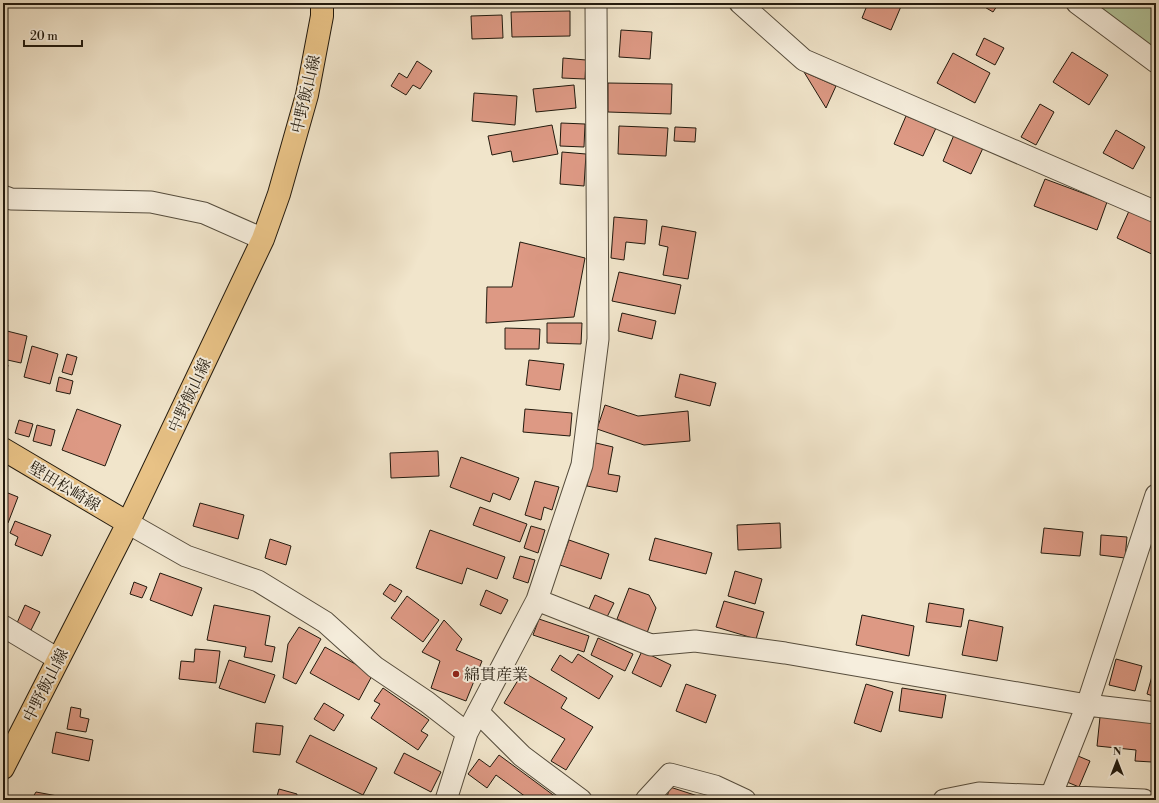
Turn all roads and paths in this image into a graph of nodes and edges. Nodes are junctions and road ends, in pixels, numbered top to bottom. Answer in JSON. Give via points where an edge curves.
{"nodes":[{"id":1,"x":322,"y":3,"type":"edge"},
{"id":2,"x":596,"y":3,"type":"edge"},
{"id":3,"x":740,"y":3,"type":"edge"},
{"id":4,"x":1077,"y":3,"type":"edge"},
{"id":5,"x":1156,"y":62,"type":"edge"},
{"id":6,"x":3,"y":196,"type":"edge"},
{"id":7,"x":1156,"y":212,"type":"edge"},
{"id":8,"x":263,"y":239,"type":"junction"},
{"id":9,"x":3,"y":449,"type":"edge"},
{"id":10,"x":1156,"y":495,"type":"edge"},
{"id":11,"x":128,"y":523,"type":"junction"},
{"id":12,"x":537,"y":600,"type":"junction"},
{"id":13,"x":3,"y":626,"type":"edge"},
{"id":14,"x":58,"y":659,"type":"junction"},
{"id":15,"x":1087,"y":705,"type":"junction"},
{"id":16,"x":478,"y":712,"type":"junction"},
{"id":17,"x":1156,"y":713,"type":"edge"},
{"id":18,"x":467,"y":733,"type":"junction"},
{"id":19,"x":3,"y":768,"type":"edge"},
{"id":20,"x":1051,"y":796,"type":"junction"},
{"id":21,"x":446,"y":800,"type":"edge"},
{"id":22,"x":581,"y":800,"type":"edge"},
{"id":23,"x":646,"y":800,"type":"edge"},
{"id":24,"x":745,"y":800,"type":"edge"},
{"id":25,"x":944,"y":800,"type":"edge"},
{"id":26,"x":1144,"y":800,"type":"edge"}],
"edges":[{"from":1,"to":8,"type":"main road","name":"中野飯山線","via":[[322,16],[307,96],[279,194]]},
{"from":2,"to":12,"type":"street","via":[[598,338],[582,465]]},
{"from":3,"to":7,"type":"street","via":[[804,60]]},
{"from":4,"to":5,"type":"street"},
{"from":6,"to":8,"type":"street","via":[[11,199],[152,202],[204,213]]},
{"from":8,"to":11,"type":"main road","name":"中野飯山線"},
{"from":9,"to":11,"type":"main road","name":"壁田松崎線"},
{"from":10,"to":15,"type":"street"},
{"from":11,"to":14,"type":"main road","name":"中野飯山線"},
{"from":11,"to":18,"type":"street","via":[[186,556],[258,581],[325,622],[376,667]]},
{"from":12,"to":15,"type":"street","via":[[651,645],[694,641],[786,653]]},
{"from":12,"to":16,"type":"street"},
{"from":13,"to":14,"type":"street"},
{"from":14,"to":19,"type":"main road","name":"中野飯山線"},
{"from":15,"to":17,"type":"street"},
{"from":15,"to":20,"type":"street"},
{"from":16,"to":18,"type":"street"},
{"from":16,"to":22,"type":"street","via":[[522,756]]},
{"from":18,"to":21,"type":"street"},
{"from":20,"to":25,"type":"street","via":[[979,793]]},
{"from":20,"to":26,"type":"street"},
{"from":23,"to":24,"type":"street","via":[[670,774],[715,786]]}]}
